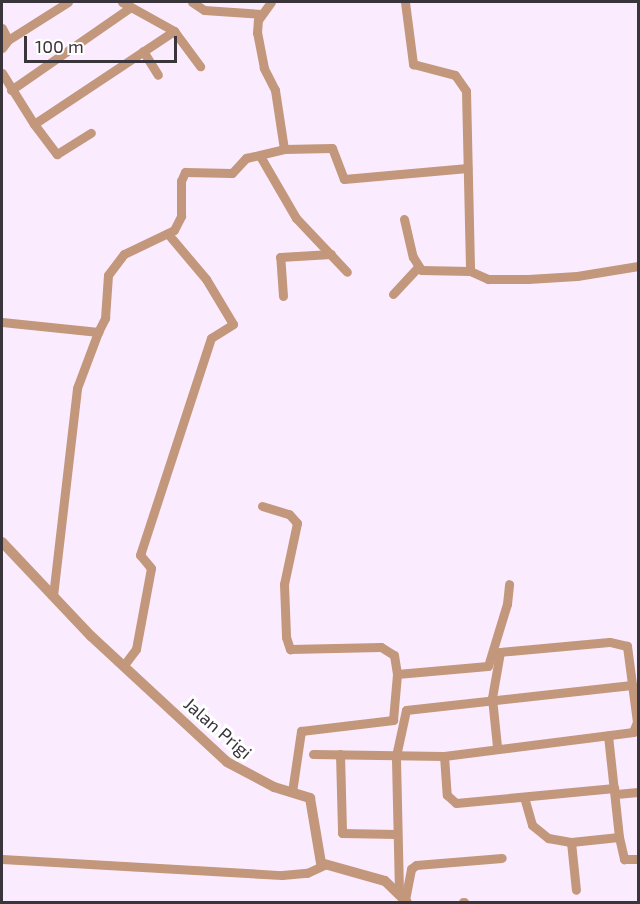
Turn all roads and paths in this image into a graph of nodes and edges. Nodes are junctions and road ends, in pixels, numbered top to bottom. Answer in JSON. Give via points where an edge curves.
{"nodes":[{"id":1,"x":68,"y":2,"type":"edge"},
{"id":2,"x":122,"y":2,"type":"edge"},
{"id":3,"x":192,"y":2,"type":"edge"},
{"id":4,"x":271,"y":2,"type":"edge"},
{"id":5,"x":405,"y":2,"type":"edge"},
{"id":6,"x":131,"y":7,"type":"junction"},
{"id":7,"x":261,"y":14,"type":"junction"},
{"id":8,"x":2,"y":28,"type":"edge"},
{"id":9,"x":174,"y":31,"type":"junction"},
{"id":10,"x":8,"y":40,"type":"junction"},
{"id":11,"x":2,"y":48,"type":"edge"},
{"id":12,"x":143,"y":51,"type":"junction"},
{"id":13,"x":200,"y":66,"type":"dead end"},
{"id":14,"x":2,"y":73,"type":"edge"},
{"id":15,"x":158,"y":75,"type":"dead end"},
{"id":16,"x":11,"y":90,"type":"junction"},
{"id":17,"x":34,"y":124,"type":"junction"},
{"id":18,"x":91,"y":133,"type":"dead end"},
{"id":19,"x":284,"y":148,"type":"junction"},
{"id":20,"x":260,"y":156,"type":"junction"},
{"id":21,"x":468,"y":168,"type":"junction"},
{"id":22,"x":404,"y":219,"type":"dead end"},
{"id":23,"x":168,"y":234,"type":"junction"},
{"id":24,"x":331,"y":254,"type":"junction"},
{"id":25,"x":639,"y":266,"type":"edge"},
{"id":26,"x":418,"y":267,"type":"junction"},
{"id":27,"x":470,"y":271,"type":"junction"},
{"id":28,"x":347,"y":272,"type":"dead end"},
{"id":29,"x":393,"y":294,"type":"dead end"},
{"id":30,"x":283,"y":296,"type":"dead end"},
{"id":31,"x":2,"y":322,"type":"edge"},
{"id":32,"x":98,"y":332,"type":"junction"},
{"id":33,"x":262,"y":506,"type":"dead end"},
{"id":34,"x":2,"y":542,"type":"edge"},
{"id":35,"x":509,"y":584,"type":"dead end"},
{"id":36,"x":53,"y":596,"type":"junction"},
{"id":37,"x":124,"y":665,"type":"junction"},
{"id":38,"x":397,"y":674,"type":"junction"},
{"id":39,"x":632,"y":685,"type":"junction"},
{"id":40,"x":492,"y":698,"type":"junction"},
{"id":41,"x":608,"y":735,"type":"junction"},
{"id":42,"x":496,"y":746,"type":"junction"},
{"id":43,"x":313,"y":754,"type":"dead end"},
{"id":44,"x":340,"y":754,"type":"junction"},
{"id":45,"x":396,"y":756,"type":"junction"},
{"id":46,"x":444,"y":756,"type":"junction"},
{"id":47,"x":615,"y":791,"type":"junction"},
{"id":48,"x":292,"y":792,"type":"junction"},
{"id":49,"x":639,"y":792,"type":"edge"},
{"id":50,"x":524,"y":797,"type":"junction"},
{"id":51,"x":396,"y":834,"type":"junction"},
{"id":52,"x":619,"y":837,"type":"junction"},
{"id":53,"x":571,"y":842,"type":"junction"},
{"id":54,"x":502,"y":858,"type":"dead end"},
{"id":55,"x":2,"y":859,"type":"edge"},
{"id":56,"x":639,"y":859,"type":"edge"},
{"id":57,"x":324,"y":865,"type":"junction"},
{"id":58,"x":576,"y":890,"type":"dead end"},
{"id":59,"x":404,"y":898,"type":"edge"}],
"edges":[{"from":1,"to":10,"type":"street"},
{"from":2,"to":6,"type":"street"},
{"from":3,"to":7,"type":"street","via":[[204,10]]},
{"from":4,"to":7,"type":"street"},
{"from":5,"to":21,"type":"street","via":[[413,64],[448,72],[464,84]]},
{"from":6,"to":9,"type":"street"},
{"from":6,"to":16,"type":"street"},
{"from":7,"to":19,"type":"street","via":[[257,33],[264,68],[275,90]]},
{"from":8,"to":10,"type":"street"},
{"from":9,"to":12,"type":"street"},
{"from":9,"to":13,"type":"street"},
{"from":10,"to":11,"type":"street"},
{"from":12,"to":15,"type":"street"},
{"from":12,"to":17,"type":"street"},
{"from":14,"to":16,"type":"street"},
{"from":16,"to":17,"type":"street"},
{"from":17,"to":18,"type":"street","via":[[57,154]]},
{"from":19,"to":20,"type":"street"},
{"from":19,"to":21,"type":"street","via":[[332,148],[344,179]]},
{"from":20,"to":23,"type":"street","via":[[246,158],[240,169],[232,172],[185,172],[181,180],[181,216]]},
{"from":20,"to":24,"type":"street","via":[[297,219]]},
{"from":21,"to":27,"type":"street"},
{"from":22,"to":26,"type":"street"},
{"from":23,"to":32,"type":"street","via":[[130,250],[118,260],[106,281],[105,318]]},
{"from":23,"to":37,"type":"street","via":[[206,279],[233,324],[211,338],[140,555],[151,568],[136,649]]},
{"from":24,"to":28,"type":"street"},
{"from":24,"to":30,"type":"street","via":[[280,257]]},
{"from":25,"to":27,"type":"street","via":[[528,279],[481,278]]},
{"from":26,"to":27,"type":"street","via":[[430,272]]},
{"from":26,"to":29,"type":"street"},
{"from":31,"to":32,"type":"street"},
{"from":32,"to":36,"type":"street","via":[[77,388]]},
{"from":33,"to":38,"type":"street","via":[[289,514],[297,523],[284,584],[286,637],[291,649],[381,647],[394,655]]},
{"from":34,"to":36,"type":"street","name":"Jalan Prigi"},
{"from":35,"to":38,"type":"street","via":[[507,604],[488,666]]},
{"from":36,"to":37,"type":"street","name":"Jalan Prigi"},
{"from":37,"to":48,"type":"street","name":"Jalan Prigi","via":[[227,762]]},
{"from":38,"to":48,"type":"street","via":[[393,720],[299,733]]},
{"from":39,"to":40,"type":"street"},
{"from":39,"to":40,"type":"street","via":[[629,651],[622,643],[504,651],[498,654]]},
{"from":39,"to":41,"type":"street","via":[[636,729]]},
{"from":40,"to":42,"type":"street"},
{"from":40,"to":45,"type":"street","via":[[406,710]]},
{"from":41,"to":42,"type":"street"},
{"from":41,"to":47,"type":"street"},
{"from":42,"to":46,"type":"street"},
{"from":43,"to":44,"type":"street"},
{"from":44,"to":45,"type":"street"},
{"from":44,"to":51,"type":"street","via":[[342,833]]},
{"from":45,"to":46,"type":"street"},
{"from":45,"to":51,"type":"street"},
{"from":46,"to":50,"type":"street","via":[[451,801]]},
{"from":47,"to":49,"type":"street"},
{"from":47,"to":50,"type":"street"},
{"from":47,"to":52,"type":"street"},
{"from":48,"to":57,"type":"street","name":"Jalan Prigi","via":[[306,795],[312,802],[318,859]]},
{"from":50,"to":53,"type":"street","via":[[532,825],[548,838]]},
{"from":51,"to":59,"type":"street"},
{"from":52,"to":53,"type":"street"},
{"from":52,"to":56,"type":"street","via":[[624,859]]},
{"from":53,"to":58,"type":"street"},
{"from":54,"to":59,"type":"street","via":[[416,865],[411,869]]},
{"from":55,"to":57,"type":"street","via":[[282,875],[307,873]]},
{"from":57,"to":59,"type":"street","via":[[370,876]]}]}
